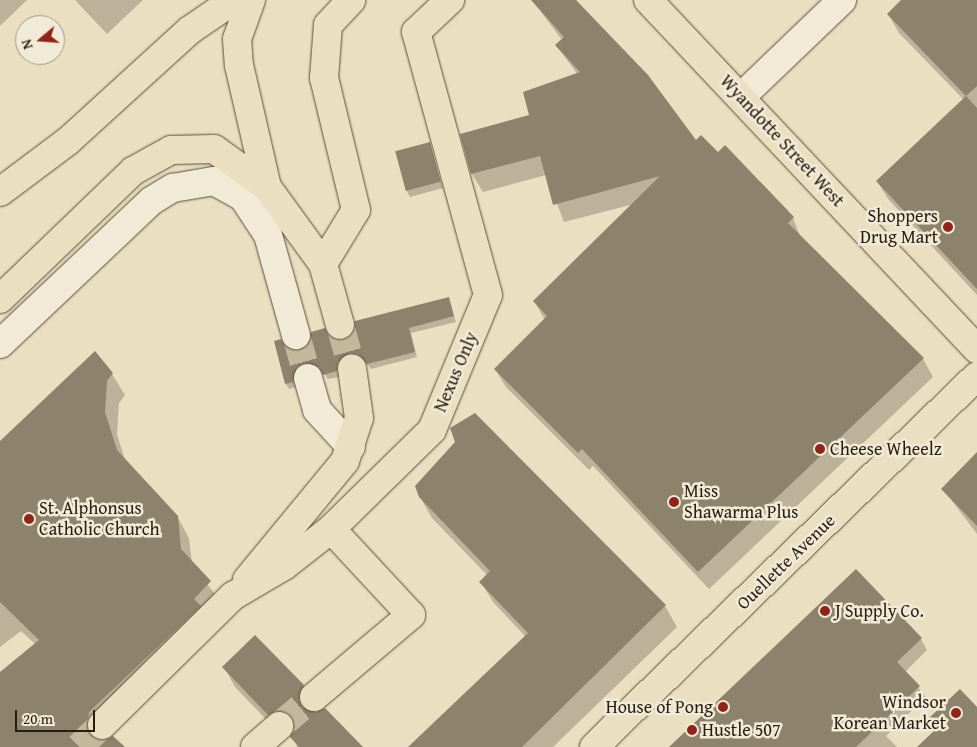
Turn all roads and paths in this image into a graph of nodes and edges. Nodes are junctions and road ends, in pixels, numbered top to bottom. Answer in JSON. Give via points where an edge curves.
{"nodes":[{"id":1,"x":234,"y":0,"type":"edge"},
{"id":2,"x":251,"y":0,"type":"edge"},
{"id":3,"x":351,"y":0,"type":"edge"},
{"id":4,"x":450,"y":0,"type":"edge"},
{"id":5,"x":648,"y":0,"type":"edge"},
{"id":6,"x":842,"y":0,"type":"edge"},
{"id":7,"x":741,"y":97,"type":"junction"},
{"id":8,"x":267,"y":187,"type":"junction"},
{"id":9,"x":0,"y":192,"type":"edge"},
{"id":10,"x":323,"y":264,"type":"junction"},
{"id":11,"x":0,"y":300,"type":"edge"},
{"id":12,"x":340,"y":324,"type":"tunnel mouth"},
{"id":13,"x":296,"y":335,"type":"tunnel mouth"},
{"id":14,"x":0,"y":344,"type":"edge"},
{"id":15,"x":977,"y":349,"type":"edge"},
{"id":16,"x":352,"y":368,"type":"tunnel mouth"},
{"id":17,"x":977,"y":376,"type":"edge"},
{"id":18,"x":308,"y":378,"type":"tunnel mouth"},
{"id":19,"x":351,"y":447,"type":"junction"},
{"id":20,"x":331,"y":529,"type":"junction"},
{"id":21,"x":233,"y":596,"type":"junction"},
{"id":22,"x":314,"y":697,"type":"tunnel mouth"},
{"id":23,"x":102,"y":726,"type":"tunnel mouth"},
{"id":24,"x":279,"y":726,"type":"tunnel mouth"},
{"id":25,"x":255,"y":747,"type":"edge"},
{"id":26,"x":594,"y":747,"type":"edge"}],
"edges":[{"from":1,"to":9,"type":"main road","via":[[190,30],[68,141]]},
{"from":2,"to":8,"type":"main road","via":[[237,38],[239,66]]},
{"from":3,"to":10,"type":"main road","via":[[328,25],[324,78],[356,210]]},
{"from":4,"to":20,"type":"main road","name":"Nexus Only","via":[[416,32],[488,295],[432,430]]},
{"from":5,"to":7,"type":"main road","name":"Wyandotte Street West"},
{"from":6,"to":7,"type":"street"},
{"from":7,"to":15,"type":"main road","name":"Wyandotte Street West"},
{"from":8,"to":10,"type":"main road"},
{"from":8,"to":11,"type":"main road","via":[[214,149],[172,150],[133,171]]},
{"from":10,"to":12,"type":"main road"},
{"from":13,"to":14,"type":"street","via":[[268,235],[243,197],[214,181],[173,188],[151,201]]},
{"from":16,"to":19,"type":"main road","via":[[360,404]]},
{"from":17,"to":26,"type":"main road","name":"Ouellette Avenue"},
{"from":18,"to":19,"type":"street","via":[[317,410]]},
{"from":19,"to":21,"type":"main road","via":[[337,473]]},
{"from":20,"to":21,"type":"main road","name":"Nexus Only","via":[[284,566]]},
{"from":20,"to":22,"type":"main road","via":[[411,615]]},
{"from":21,"to":23,"type":"main road"},
{"from":24,"to":25,"type":"main road"}]}
